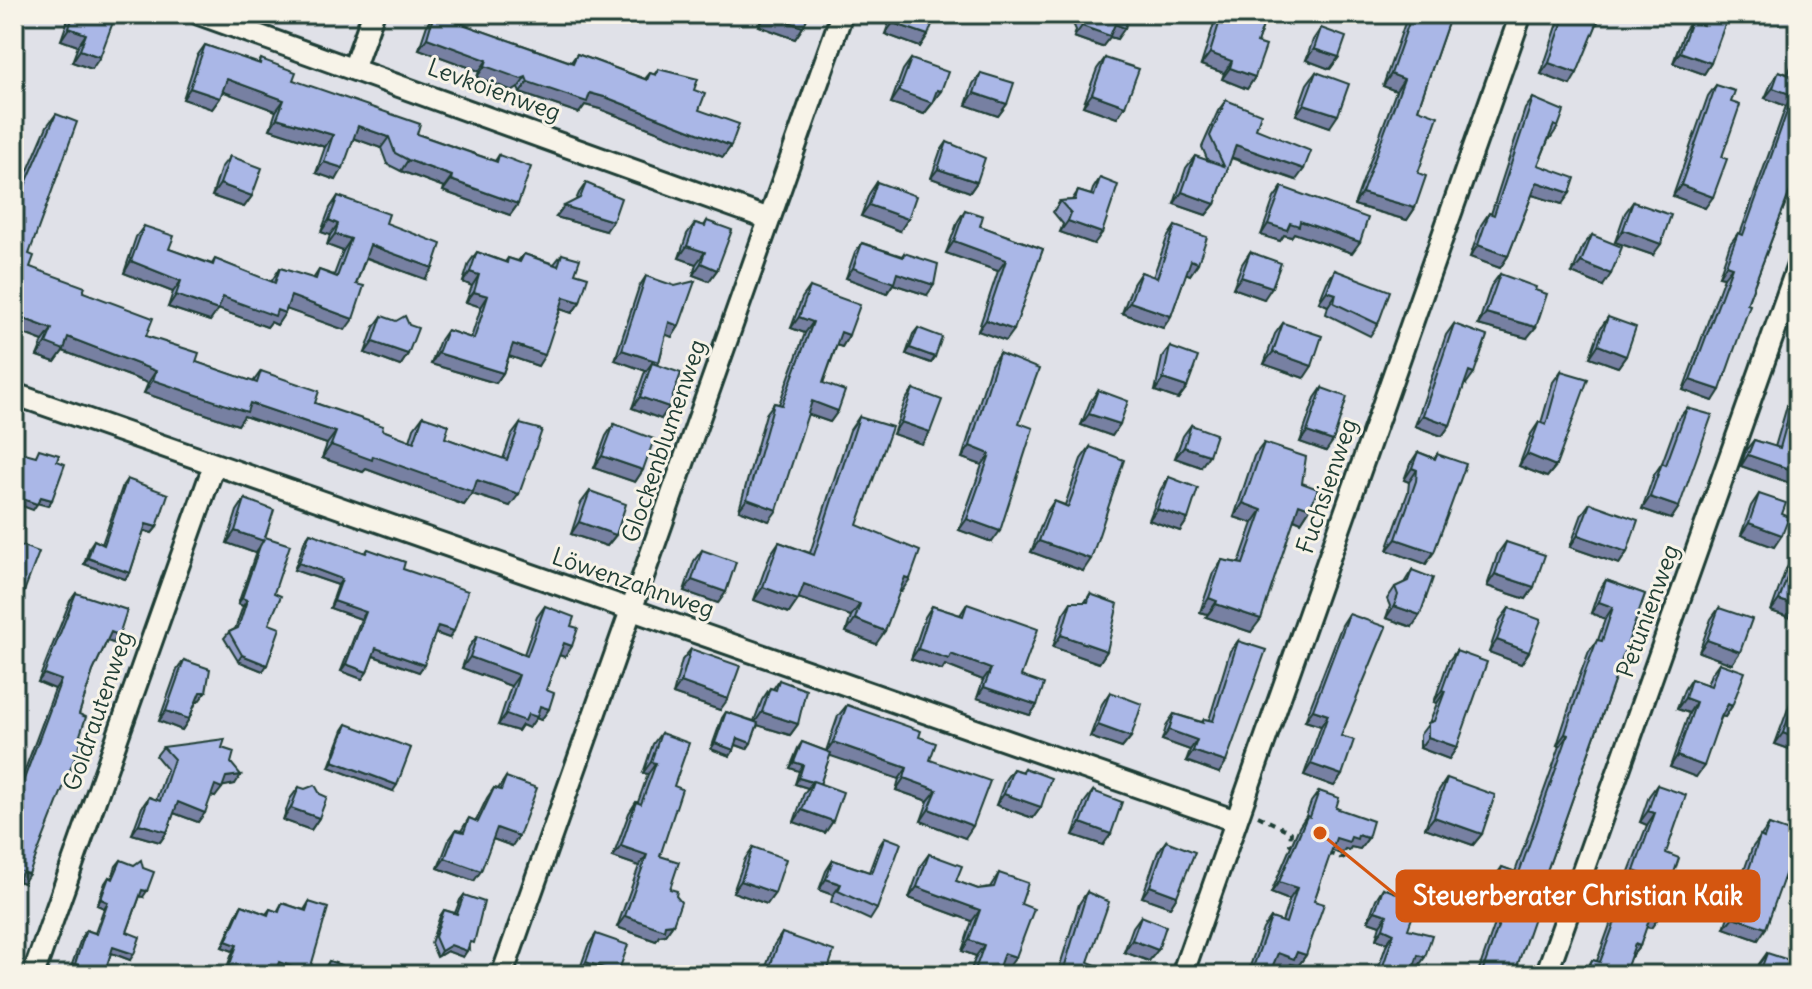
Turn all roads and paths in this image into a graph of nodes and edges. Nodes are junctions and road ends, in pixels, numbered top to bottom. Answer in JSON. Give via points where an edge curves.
{"nodes":[{"id":1,"x":199,"y":14,"type":"edge"},
{"id":2,"x":373,"y":14,"type":"edge"},
{"id":3,"x":842,"y":14,"type":"edge"},
{"id":4,"x":1521,"y":14,"type":"edge"},
{"id":5,"x":354,"y":67,"type":"junction"},
{"id":6,"x":769,"y":219,"type":"junction"},
{"id":7,"x":1798,"y":265,"type":"edge"},
{"id":8,"x":14,"y":394,"type":"edge"},
{"id":9,"x":214,"y":465,"type":"junction"},
{"id":10,"x":631,"y":610,"type":"junction"},
{"id":11,"x":1245,"y":818,"type":"junction"},
{"id":12,"x":1304,"y":849,"type":"edge"},
{"id":13,"x":1318,"y":850,"type":"edge"},
{"id":14,"x":1349,"y":855,"type":"edge"},
{"id":15,"x":33,"y":975,"type":"edge"},
{"id":16,"x":502,"y":975,"type":"edge"},
{"id":17,"x":1182,"y":975,"type":"edge"},
{"id":18,"x":1546,"y":975,"type":"edge"}],
"edges":[{"from":1,"to":5,"type":"street","name":"Levkoienweg"},
{"from":2,"to":5,"type":"street"},
{"from":3,"to":6,"type":"street","name":"Glockenblumenweg"},
{"from":4,"to":11,"type":"street","name":"Fuchsienweg"},
{"from":5,"to":6,"type":"street","name":"Levkoienweg"},
{"from":6,"to":10,"type":"street","name":"Glockenblumenweg"},
{"from":7,"to":18,"type":"street","name":"Petunienweg"},
{"from":8,"to":9,"type":"street","name":"Löwenzahnweg"},
{"from":9,"to":10,"type":"street","name":"Löwenzahnweg"},
{"from":9,"to":15,"type":"street","name":"Goldrautenweg"},
{"from":10,"to":11,"type":"street","name":"Löwenzahnweg"},
{"from":10,"to":16,"type":"street","name":"Glockenblumenweg"},
{"from":11,"to":12,"type":"path","via":[[1287,827],[1290,844]]},
{"from":11,"to":17,"type":"street","name":"Fuchsienweg"},
{"from":13,"to":14,"type":"path","via":[[1342,858]]}]}
